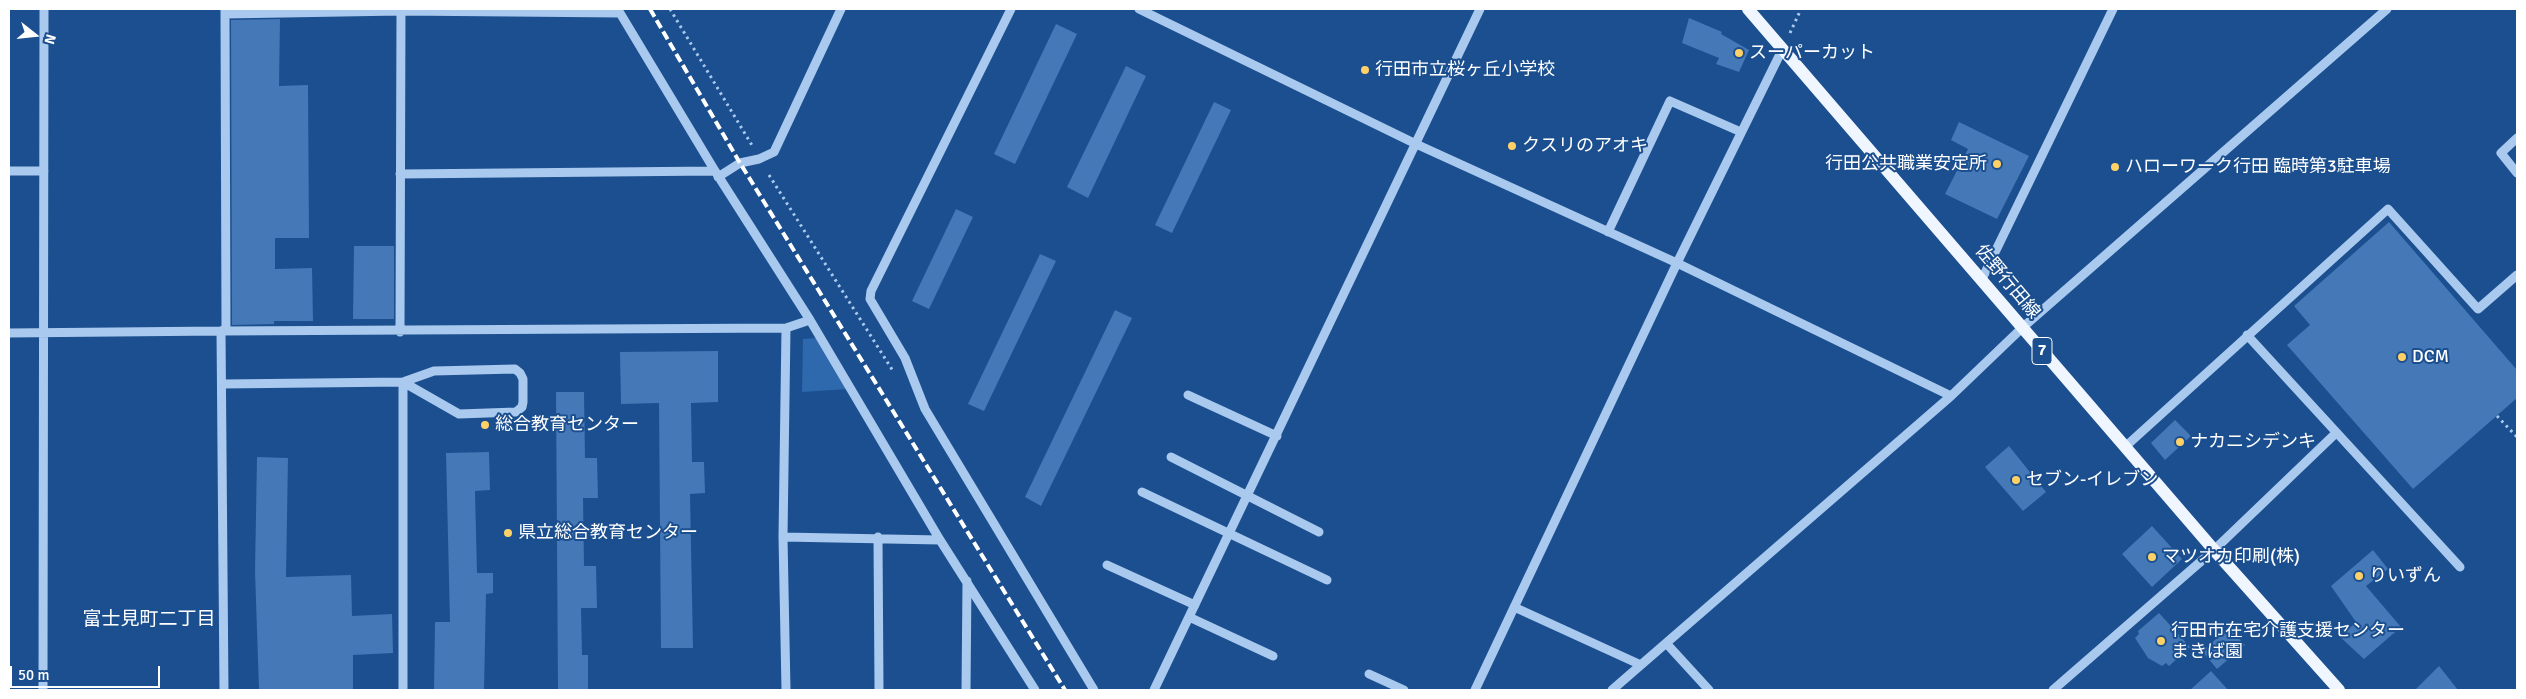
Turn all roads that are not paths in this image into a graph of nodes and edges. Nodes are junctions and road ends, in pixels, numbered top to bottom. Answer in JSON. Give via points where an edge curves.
{"nodes":[{"id":1,"x":44,"y":9,"type":"edge"},
{"id":2,"x":841,"y":9,"type":"edge"},
{"id":3,"x":1011,"y":9,"type":"edge"},
{"id":4,"x":1139,"y":9,"type":"edge"},
{"id":5,"x":1480,"y":9,"type":"edge"},
{"id":6,"x":1748,"y":9,"type":"edge"},
{"id":7,"x":2113,"y":9,"type":"edge"},
{"id":8,"x":2387,"y":9,"type":"edge"},
{"id":9,"x":401,"y":10,"type":"edge"},
{"id":10,"x":225,"y":11,"type":"edge"},
{"id":11,"x":619,"y":11,"type":"edge"},
{"id":12,"x":1783,"y":48,"type":"junction"},
{"id":13,"x":1741,"y":132,"type":"junction"},
{"id":14,"x":2517,"y":138,"type":"edge"},
{"id":15,"x":1416,"y":144,"type":"junction"},
{"id":16,"x":9,"y":171,"type":"edge"},
{"id":17,"x":44,"y":171,"type":"junction"},
{"id":18,"x":2517,"y":173,"type":"edge"},
{"id":19,"x":400,"y":174,"type":"junction"},
{"id":20,"x":717,"y":174,"type":"junction"},
{"id":21,"x":1608,"y":232,"type":"junction"},
{"id":22,"x":1677,"y":263,"type":"junction"},
{"id":23,"x":2517,"y":275,"type":"edge"},
{"id":24,"x":1982,"y":279,"type":"junction"},
{"id":25,"x":810,"y":320,"type":"junction"},
{"id":26,"x":786,"y":328,"type":"junction"},
{"id":27,"x":2022,"y":328,"type":"junction"},
{"id":28,"x":221,"y":331,"type":"junction"},
{"id":29,"x":400,"y":332,"type":"junction"},
{"id":30,"x":9,"y":333,"type":"edge"},
{"id":31,"x":44,"y":333,"type":"junction"},
{"id":32,"x":2246,"y":335,"type":"junction"},
{"id":33,"x":403,"y":382,"type":"junction"},
{"id":34,"x":223,"y":384,"type":"junction"},
{"id":35,"x":1188,"y":395,"type":"dead end"},
{"id":36,"x":1951,"y":396,"type":"junction"},
{"id":37,"x":2336,"y":433,"type":"junction"},
{"id":38,"x":1277,"y":436,"type":"junction"},
{"id":39,"x":2126,"y":446,"type":"junction"},
{"id":40,"x":1171,"y":457,"type":"dead end"},
{"id":41,"x":1142,"y":492,"type":"dead end"},
{"id":42,"x":1248,"y":494,"type":"junction"},
{"id":43,"x":1319,"y":532,"type":"dead end"},
{"id":44,"x":1229,"y":535,"type":"junction"},
{"id":45,"x":783,"y":537,"type":"junction"},
{"id":46,"x":878,"y":537,"type":"junction"},
{"id":47,"x":940,"y":540,"type":"junction"},
{"id":48,"x":2214,"y":550,"type":"junction"},
{"id":49,"x":1108,"y":564,"type":"dead end"},
{"id":50,"x":2460,"y":567,"type":"dead end"},
{"id":51,"x":966,"y":580,"type":"junction"},
{"id":52,"x":1327,"y":580,"type":"dead end"},
{"id":53,"x":1195,"y":605,"type":"junction"},
{"id":54,"x":1514,"y":607,"type":"junction"},
{"id":55,"x":1189,"y":617,"type":"junction"},
{"id":56,"x":1666,"y":643,"type":"junction"},
{"id":57,"x":1273,"y":656,"type":"dead end"},
{"id":58,"x":1641,"y":665,"type":"junction"},
{"id":59,"x":1369,"y":674,"type":"dead end"},
{"id":60,"x":43,"y":690,"type":"edge"},
{"id":61,"x":224,"y":690,"type":"edge"},
{"id":62,"x":404,"y":690,"type":"edge"},
{"id":63,"x":786,"y":690,"type":"edge"},
{"id":64,"x":879,"y":690,"type":"edge"},
{"id":65,"x":966,"y":690,"type":"edge"},
{"id":66,"x":1035,"y":690,"type":"edge"},
{"id":67,"x":1094,"y":690,"type":"edge"},
{"id":68,"x":1154,"y":690,"type":"edge"},
{"id":69,"x":1404,"y":690,"type":"edge"},
{"id":70,"x":1474,"y":690,"type":"edge"},
{"id":71,"x":1612,"y":690,"type":"edge"},
{"id":72,"x":1709,"y":690,"type":"edge"},
{"id":73,"x":2053,"y":690,"type":"edge"},
{"id":74,"x":2339,"y":690,"type":"edge"}],
"edges":[{"from":1,"to":17,"type":"street"},
{"from":2,"to":20,"type":"street","via":[[774,152]]},
{"from":3,"to":67,"type":"street","via":[[871,291],[870,299],[904,358],[925,410]]},
{"from":4,"to":15,"type":"street"},
{"from":5,"to":15,"type":"street"},
{"from":6,"to":12,"type":"main road","name":"佐野行田線","number":"7"},
{"from":7,"to":24,"type":"street"},
{"from":8,"to":27,"type":"street"},
{"from":9,"to":10,"type":"street"},
{"from":9,"to":11,"type":"street"},
{"from":9,"to":19,"type":"street"},
{"from":10,"to":28,"type":"street","via":[[226,330]]},
{"from":11,"to":20,"type":"street"},
{"from":12,"to":13,"type":"street"},
{"from":12,"to":24,"type":"main road","name":"佐野行田線","number":"7"},
{"from":13,"to":21,"type":"street","via":[[1670,101]]},
{"from":13,"to":22,"type":"street"},
{"from":14,"to":18,"type":"street","via":[[2501,153]]},
{"from":15,"to":21,"type":"street"},
{"from":15,"to":38,"type":"street"},
{"from":16,"to":17,"type":"street"},
{"from":17,"to":31,"type":"street"},
{"from":19,"to":20,"type":"street"},
{"from":19,"to":29,"type":"street"},
{"from":20,"to":25,"type":"street"},
{"from":21,"to":22,"type":"street"},
{"from":22,"to":36,"type":"street"},
{"from":22,"to":54,"type":"street"},
{"from":23,"to":32,"type":"street","via":[[2478,309],[2388,209]]},
{"from":24,"to":27,"type":"main road","name":"佐野行田線","number":"7"},
{"from":25,"to":26,"type":"street"},
{"from":25,"to":47,"type":"street"},
{"from":26,"to":29,"type":"street"},
{"from":26,"to":45,"type":"street"},
{"from":27,"to":36,"type":"street"},
{"from":27,"to":39,"type":"main road","name":"佐野行田線","number":"7"},
{"from":28,"to":29,"type":"street"},
{"from":28,"to":31,"type":"street"},
{"from":28,"to":34,"type":"street"},
{"from":30,"to":31,"type":"street"},
{"from":31,"to":60,"type":"street"},
{"from":32,"to":37,"type":"street"},
{"from":32,"to":39,"type":"street"},
{"from":33,"to":33,"type":"street","via":[[434,371],[515,369],[523,379],[523,402],[516,412],[459,414]]},
{"from":33,"to":34,"type":"street"},
{"from":33,"to":62,"type":"street"},
{"from":34,"to":61,"type":"street"},
{"from":35,"to":38,"type":"street"},
{"from":36,"to":56,"type":"street"},
{"from":37,"to":48,"type":"street"},
{"from":37,"to":50,"type":"street"},
{"from":38,"to":42,"type":"street"},
{"from":39,"to":48,"type":"main road","name":"佐野行田線","number":"7"},
{"from":40,"to":42,"type":"street"},
{"from":41,"to":44,"type":"street"},
{"from":42,"to":43,"type":"street"},
{"from":42,"to":44,"type":"street"},
{"from":44,"to":52,"type":"street"},
{"from":44,"to":53,"type":"street"},
{"from":45,"to":46,"type":"street"},
{"from":45,"to":63,"type":"street"},
{"from":46,"to":47,"type":"street"},
{"from":46,"to":64,"type":"street"},
{"from":47,"to":51,"type":"street"},
{"from":48,"to":73,"type":"street"},
{"from":48,"to":74,"type":"main road","name":"佐野行田線","number":"7"},
{"from":49,"to":53,"type":"street"},
{"from":51,"to":65,"type":"street"},
{"from":51,"to":66,"type":"street"},
{"from":53,"to":55,"type":"street"},
{"from":54,"to":58,"type":"street"},
{"from":54,"to":70,"type":"street"},
{"from":55,"to":57,"type":"street"},
{"from":55,"to":68,"type":"street"},
{"from":56,"to":58,"type":"street"},
{"from":56,"to":72,"type":"street"},
{"from":58,"to":71,"type":"street"},
{"from":59,"to":69,"type":"street"}]}
